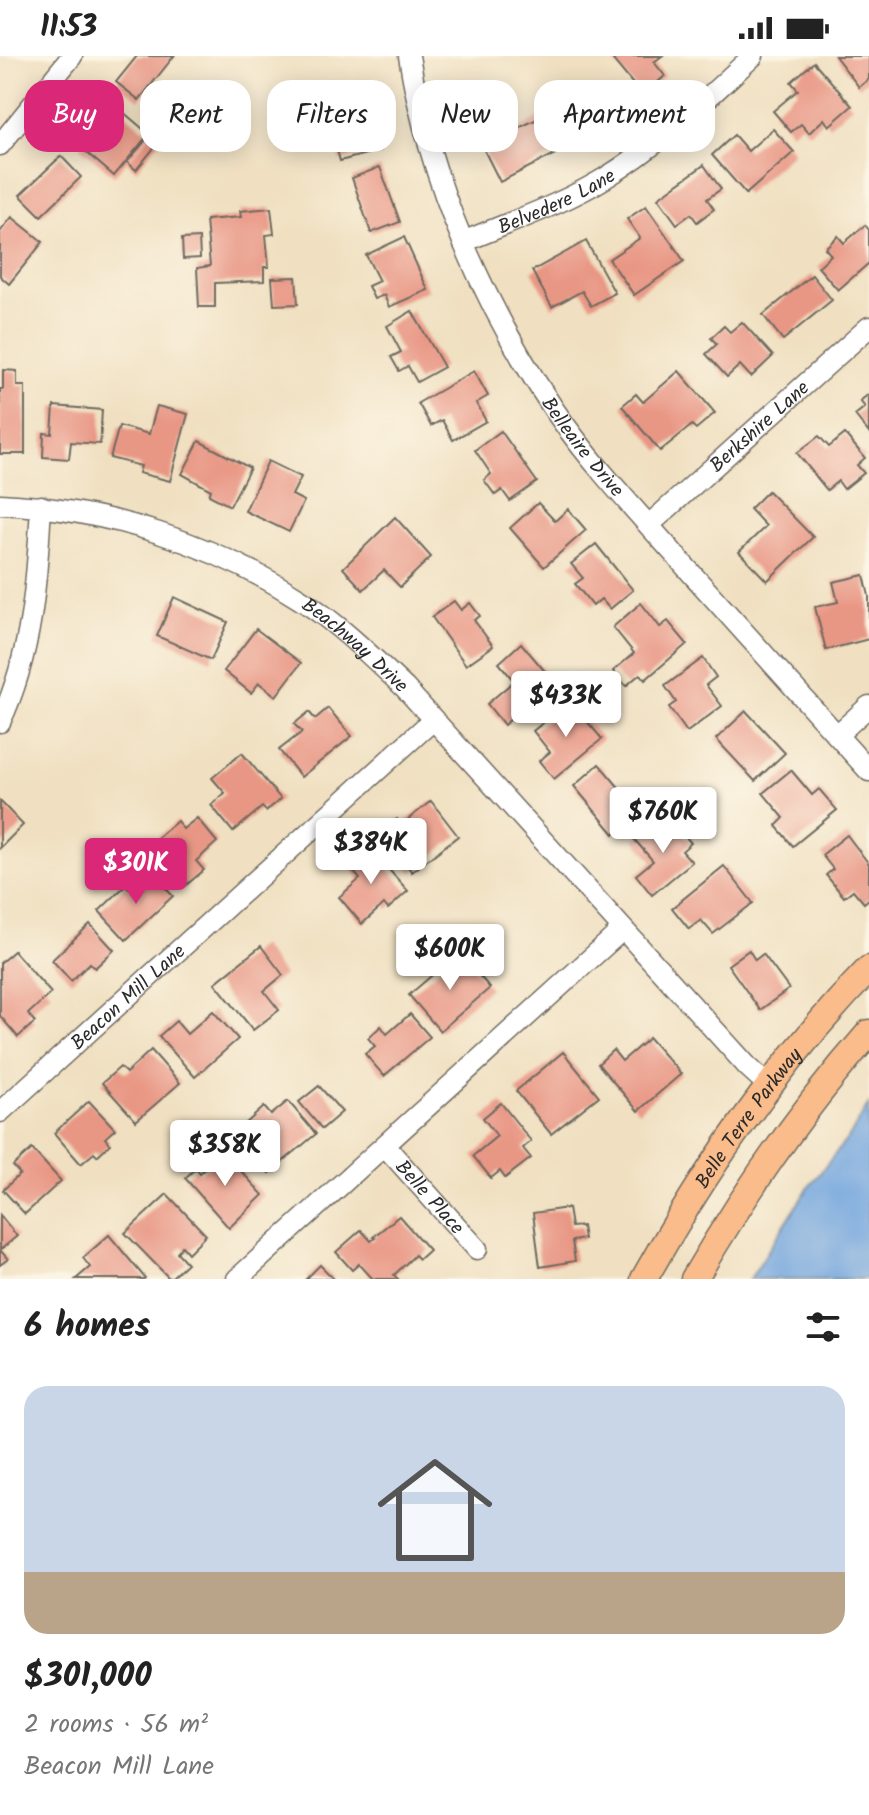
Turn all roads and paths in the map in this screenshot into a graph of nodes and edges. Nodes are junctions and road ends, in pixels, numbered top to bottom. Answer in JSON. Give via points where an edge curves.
{"nodes":[{"id":1,"x":72,"y":56,"type":"edge"},
{"id":2,"x":409,"y":56,"type":"edge"},
{"id":3,"x":753,"y":56,"type":"edge"},
{"id":4,"x":0,"y":145,"type":"edge"},
{"id":5,"x":463,"y":242,"type":"junction"},
{"id":6,"x":869,"y":327,"type":"edge"},
{"id":7,"x":0,"y":504,"type":"edge"},
{"id":8,"x":41,"y":506,"type":"junction"},
{"id":9,"x":649,"y":525,"type":"junction"},
{"id":10,"x":869,"y":706,"type":"edge"},
{"id":11,"x":433,"y":720,"type":"junction"},
{"id":12,"x":0,"y":722,"type":"edge"},
{"id":13,"x":837,"y":735,"type":"junction"},
{"id":14,"x":869,"y":771,"type":"edge"},
{"id":15,"x":622,"y":930,"type":"junction"},
{"id":16,"x":869,"y":969,"type":"edge"},
{"id":17,"x":869,"y":1033,"type":"edge"},
{"id":18,"x":769,"y":1086,"type":"junction"},
{"id":19,"x":0,"y":1112,"type":"edge"},
{"id":20,"x":385,"y":1146,"type":"junction"},
{"id":21,"x":477,"y":1249,"type":"dead end"},
{"id":22,"x":237,"y":1279,"type":"edge"},
{"id":23,"x":644,"y":1279,"type":"edge"},
{"id":24,"x":694,"y":1279,"type":"edge"}],
"edges":[{"from":1,"to":4,"type":"street"},
{"from":2,"to":5,"type":"street","name":"Belleaire Drive","via":[[422,120]]},
{"from":3,"to":5,"type":"street","name":"Belvedere Lane","via":[[644,152],[605,178]]},
{"from":5,"to":9,"type":"street","name":"Belleaire Drive","via":[[536,382],[578,442]]},
{"from":6,"to":9,"type":"street","name":"Berkshire Lane"},
{"from":7,"to":8,"type":"street","name":"Beachway Drive"},
{"from":8,"to":11,"type":"street","name":"Beachway Drive","via":[[143,527],[241,566],[304,602],[369,655]]},
{"from":8,"to":12,"type":"street","via":[[26,644]]},
{"from":9,"to":13,"type":"street","name":"Belleaire Drive"},
{"from":10,"to":13,"type":"street"},
{"from":11,"to":15,"type":"street","name":"Beachway Drive"},
{"from":11,"to":19,"type":"street","name":"Beacon Mill Lane"},
{"from":13,"to":14,"type":"street","name":"Belleaire Drive"},
{"from":15,"to":18,"type":"street","name":"Beachway Drive"},
{"from":15,"to":20,"type":"street"},
{"from":16,"to":18,"type":"main road","name":"Belle Terre Parkway"},
{"from":17,"to":24,"type":"main road","name":"Belle Terre Parkway","via":[[781,1143]]},
{"from":18,"to":23,"type":"main road","name":"Belle Terre Parkway","via":[[711,1167]]},
{"from":20,"to":21,"type":"street","name":"Belle Place"},
{"from":20,"to":22,"type":"street"}]}
